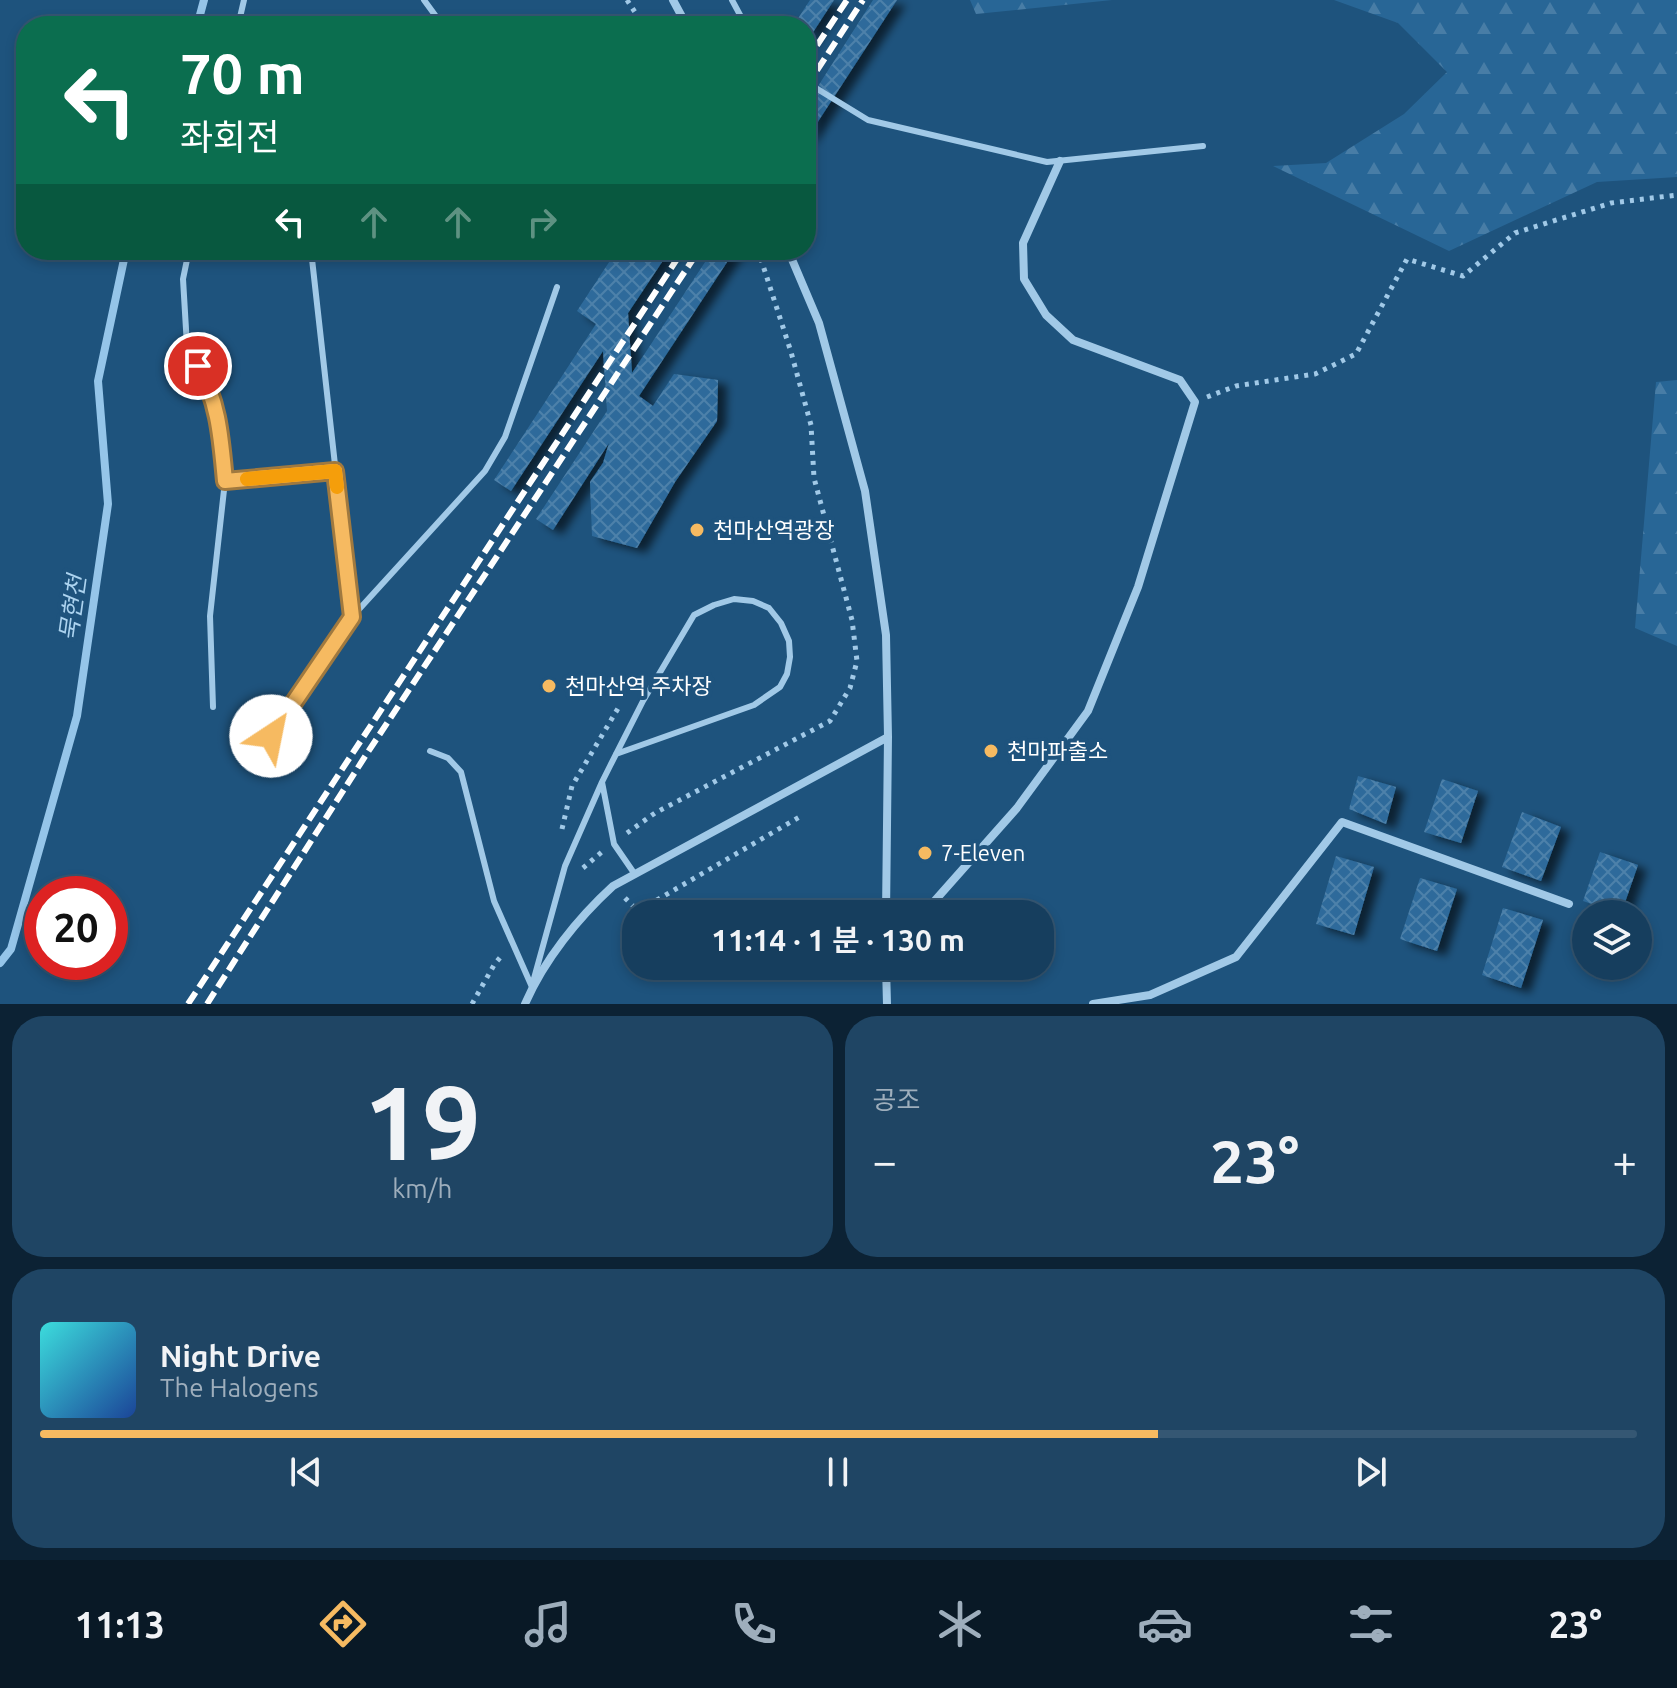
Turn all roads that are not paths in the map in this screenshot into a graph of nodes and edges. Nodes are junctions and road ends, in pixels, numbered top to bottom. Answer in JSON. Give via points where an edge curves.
{"nodes":[{"id":1,"x":816,"y":88,"type":"edge"},
{"id":2,"x":1203,"y":146,"type":"dead end"},
{"id":3,"x":1060,"y":161,"type":"junction"},
{"id":4,"x":187,"y":260,"type":"edge"},
{"id":5,"x":312,"y":260,"type":"edge"},
{"id":6,"x":792,"y":260,"type":"edge"},
{"id":7,"x":557,"y":287,"type":"dead end"},
{"id":8,"x":335,"y":471,"type":"junction"},
{"id":9,"x":225,"y":481,"type":"junction"},
{"id":10,"x":352,"y":617,"type":"junction"},
{"id":11,"x":213,"y":707,"type":"dead end"},
{"id":12,"x":888,"y":737,"type":"junction"},
{"id":13,"x":430,"y":751,"type":"dead end"},
{"id":14,"x":304,"y":754,"type":"dead end"},
{"id":15,"x":616,"y":754,"type":"junction"},
{"id":16,"x":602,"y":782,"type":"junction"},
{"id":17,"x":634,"y":873,"type":"junction"},
{"id":18,"x":886,"y":900,"type":"edge"},
{"id":19,"x":935,"y":900,"type":"edge"},
{"id":20,"x":1569,"y":904,"type":"dead end"},
{"id":21,"x":886,"y":980,"type":"edge"},
{"id":22,"x":532,"y":987,"type":"junction"},
{"id":23,"x":525,"y":1004,"type":"edge"},
{"id":24,"x":887,"y":1004,"type":"edge"},
{"id":25,"x":1093,"y":1004,"type":"edge"}],
"edges":[{"from":1,"to":3,"type":"lane","via":[[868,120]]},
{"from":2,"to":3,"type":"lane"},
{"from":3,"to":19,"type":"street","via":[[1023,243],[1024,279],[1046,315],[1073,340],[1180,380],[1195,402],[1138,587],[1088,711],[1017,808]]},
{"from":4,"to":9,"type":"lane","via":[[187,346],[210,386]]},
{"from":5,"to":8,"type":"lane"},
{"from":6,"to":12,"type":"street","via":[[819,323],[865,491],[886,635]]},
{"from":7,"to":10,"type":"lane","via":[[505,437],[485,471]]},
{"from":8,"to":9,"type":"lane"},
{"from":8,"to":10,"type":"lane"},
{"from":9,"to":11,"type":"lane","via":[[210,616]]},
{"from":10,"to":14,"type":"lane","via":[[271,736],[285,752]]},
{"from":12,"to":17,"type":"street"},
{"from":12,"to":18,"type":"street"},
{"from":13,"to":22,"type":"lane","via":[[448,758],[461,772],[494,901]]},
{"from":15,"to":15,"type":"lane","via":[[754,705],[780,687],[787,674],[789,641],[769,608],[734,599],[694,615]]},
{"from":15,"to":16,"type":"lane"},
{"from":16,"to":17,"type":"lane","via":[[614,844]]},
{"from":16,"to":22,"type":"lane","via":[[565,866]]},
{"from":17,"to":22,"type":"street","via":[[585,912]]},
{"from":20,"to":25,"type":"street","via":[[1342,822],[1236,957],[1150,995]]},
{"from":21,"to":24,"type":"street"},
{"from":22,"to":23,"type":"street"}]}
